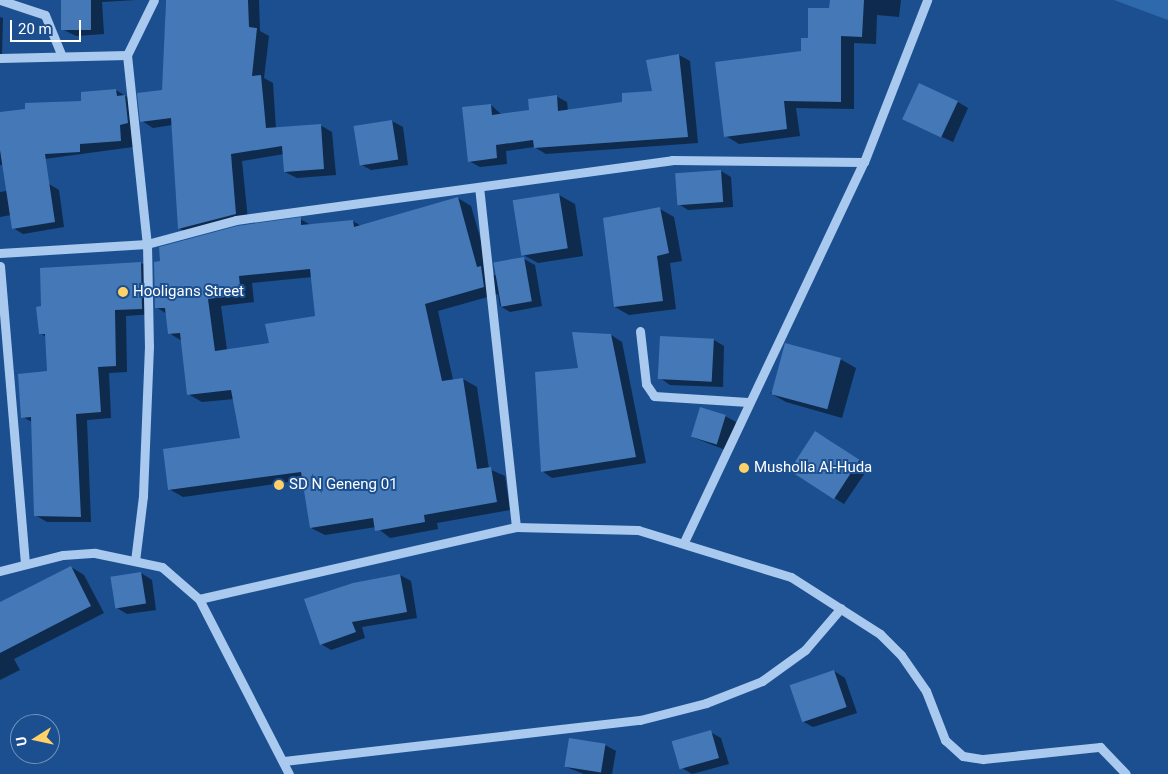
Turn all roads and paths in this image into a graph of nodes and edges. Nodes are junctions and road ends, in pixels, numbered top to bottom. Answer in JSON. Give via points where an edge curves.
{"nodes":[{"id":1,"x":0,"y":0,"type":"edge"},
{"id":2,"x":154,"y":0,"type":"edge"},
{"id":3,"x":927,"y":0,"type":"edge"},
{"id":4,"x":61,"y":54,"type":"junction"},
{"id":5,"x":127,"y":54,"type":"junction"},
{"id":6,"x":0,"y":58,"type":"edge"},
{"id":7,"x":864,"y":162,"type":"junction"},
{"id":8,"x":479,"y":187,"type":"junction"},
{"id":9,"x":146,"y":244,"type":"junction"},
{"id":10,"x":0,"y":253,"type":"edge"},
{"id":11,"x":0,"y":266,"type":"edge"},
{"id":12,"x":640,"y":331,"type":"dead end"},
{"id":13,"x":748,"y":402,"type":"junction"},
{"id":14,"x":516,"y":527,"type":"junction"},
{"id":15,"x":684,"y":542,"type":"junction"},
{"id":16,"x":135,"y":561,"type":"junction"},
{"id":17,"x":25,"y":562,"type":"junction"},
{"id":18,"x":0,"y":571,"type":"edge"},
{"id":19,"x":200,"y":599,"type":"junction"},
{"id":20,"x":842,"y":608,"type":"junction"},
{"id":21,"x":284,"y":761,"type":"junction"},
{"id":22,"x":289,"y":774,"type":"edge"},
{"id":23,"x":1126,"y":774,"type":"edge"}],
"edges":[{"from":1,"to":4,"type":"street","via":[[45,15]]},
{"from":2,"to":5,"type":"street"},
{"from":3,"to":7,"type":"street"},
{"from":4,"to":5,"type":"street"},
{"from":4,"to":6,"type":"street"},
{"from":5,"to":9,"type":"street"},
{"from":7,"to":8,"type":"street","via":[[672,160]]},
{"from":7,"to":13,"type":"street"},
{"from":8,"to":9,"type":"street","via":[[236,220]]},
{"from":8,"to":14,"type":"street"},
{"from":9,"to":10,"type":"street"},
{"from":9,"to":16,"type":"street","via":[[149,346],[143,496]]},
{"from":11,"to":17,"type":"street"},
{"from":12,"to":13,"type":"street","via":[[646,384],[654,396]]},
{"from":13,"to":15,"type":"street"},
{"from":14,"to":15,"type":"street","via":[[638,530]]},
{"from":14,"to":19,"type":"street"},
{"from":15,"to":20,"type":"street","via":[[791,577]]},
{"from":16,"to":17,"type":"street","via":[[96,554]]},
{"from":16,"to":19,"type":"street","via":[[162,567]]},
{"from":17,"to":18,"type":"street"},
{"from":19,"to":21,"type":"street"},
{"from":20,"to":21,"type":"street","via":[[805,650],[762,681],[706,703],[640,720]]},
{"from":20,"to":23,"type":"street","via":[[901,655],[926,691],[945,740],[963,756],[983,759],[1100,747]]},
{"from":21,"to":22,"type":"street"}]}
